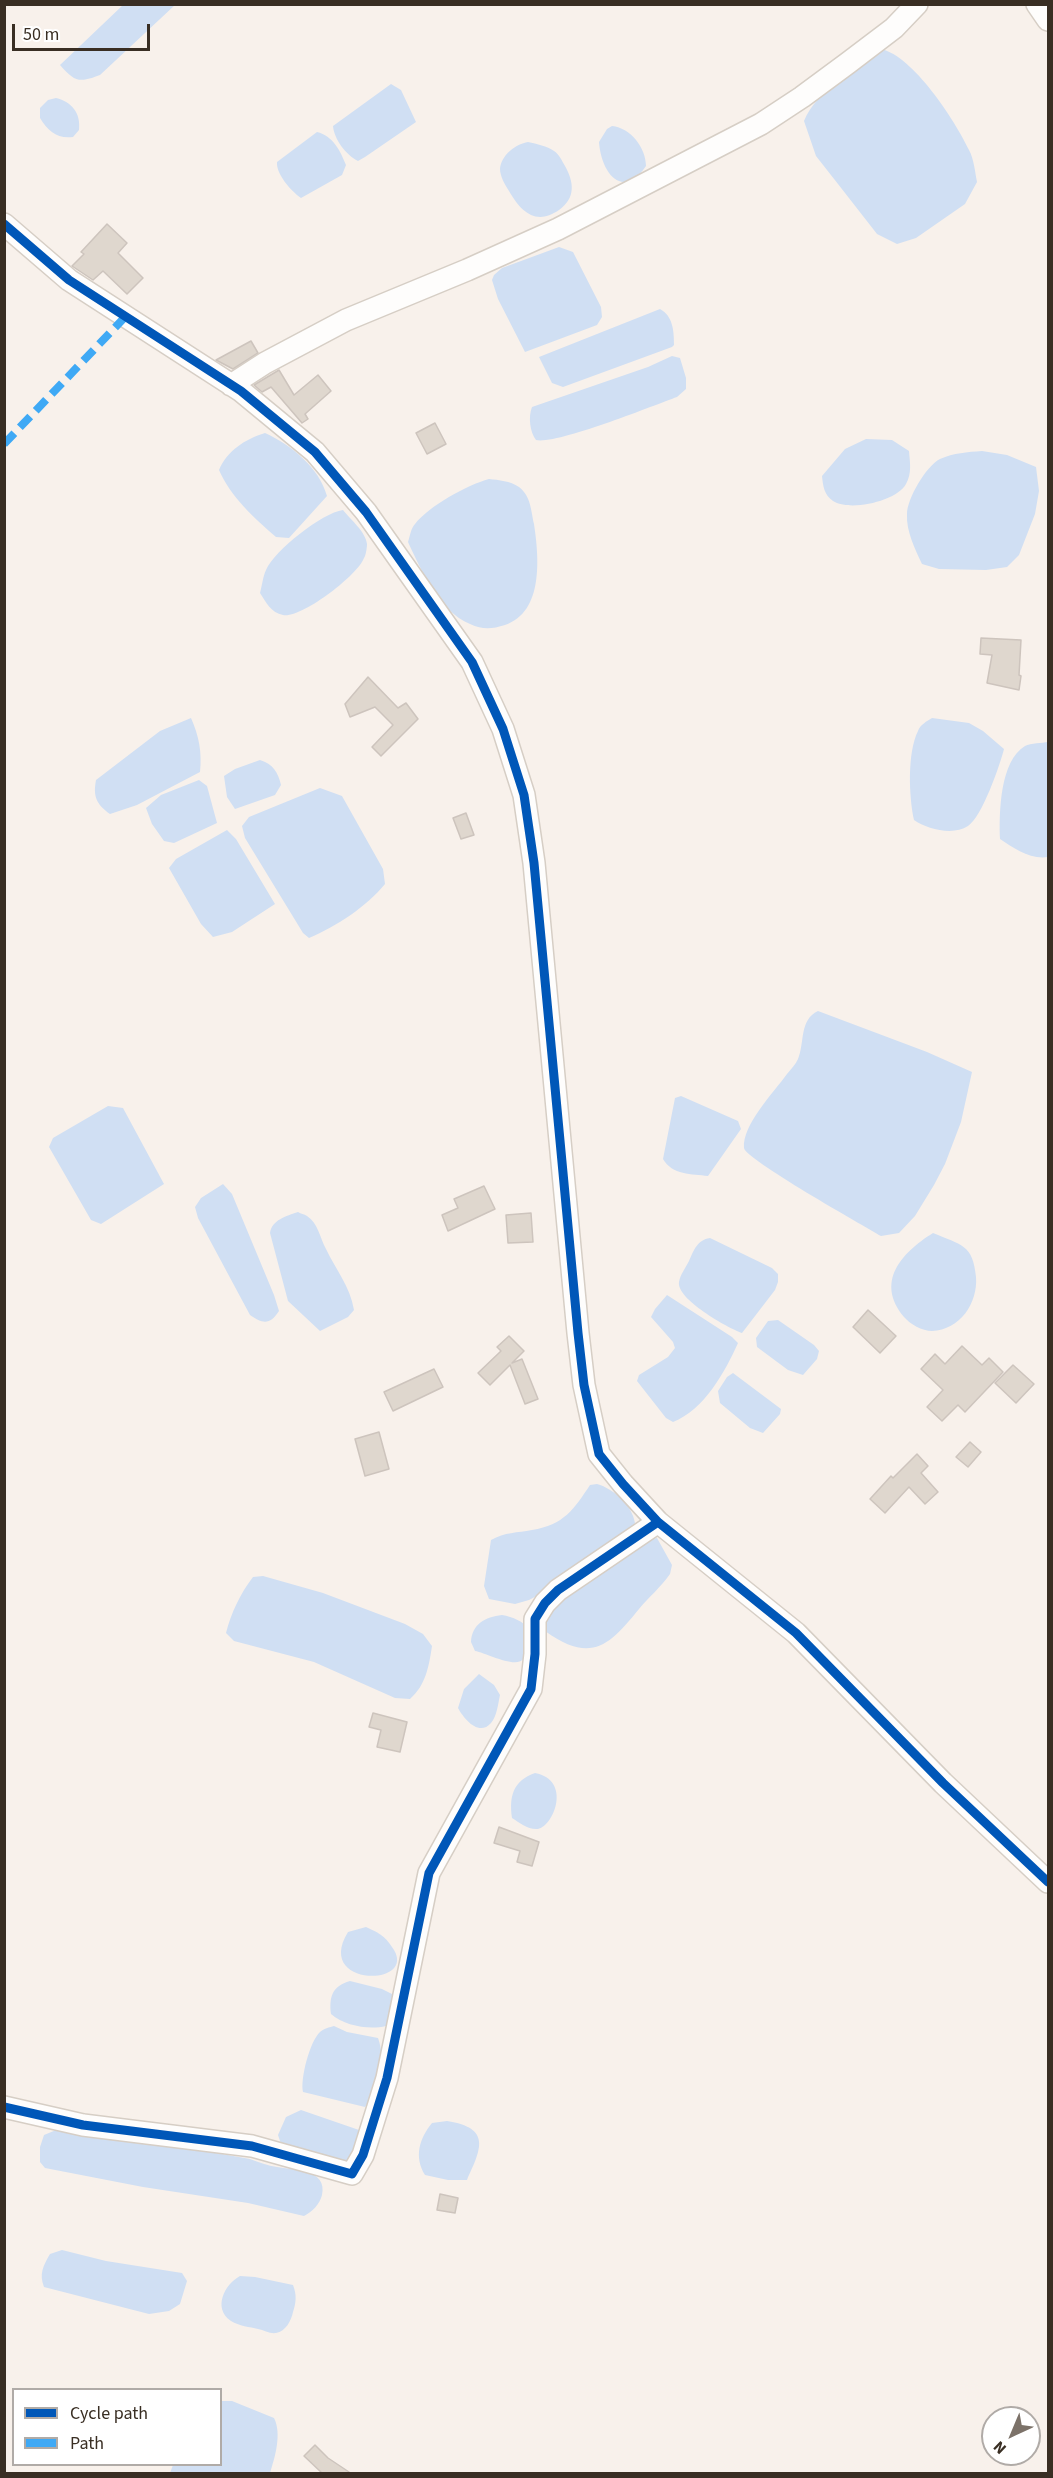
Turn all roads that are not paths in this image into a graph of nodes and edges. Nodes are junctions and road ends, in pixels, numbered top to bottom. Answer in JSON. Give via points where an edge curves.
{"nodes":[{"id":1,"x":917,"y":4,"type":"edge"},
{"id":2,"x":1037,"y":4,"type":"edge"},
{"id":3,"x":1048,"y":20,"type":"edge"},
{"id":4,"x":4,"y":224,"type":"edge"},
{"id":5,"x":231,"y":385,"type":"junction"},
{"id":6,"x":658,"y":1522,"type":"junction"},
{"id":7,"x":1048,"y":1882,"type":"edge"},
{"id":8,"x":4,"y":2108,"type":"edge"}],
"edges":[{"from":1,"to":5,"type":"street","via":[[894,28],[761,124],[558,229],[345,320]]},
{"from":2,"to":3,"type":"street"},
{"from":4,"to":5,"type":"street","via":[[69,280]]},
{"from":5,"to":6,"type":"street","via":[[315,452],[366,512],[472,662],[503,729],[524,795],[534,863],[578,1333],[591,1422],[599,1454]]},
{"from":6,"to":7,"type":"street","via":[[796,1633],[943,1783]]},
{"from":6,"to":8,"type":"street","via":[[558,1590],[544,1603],[536,1619],[531,1689],[429,1873],[387,2078],[363,2155],[352,2174],[252,2146],[83,2125]]}]}
